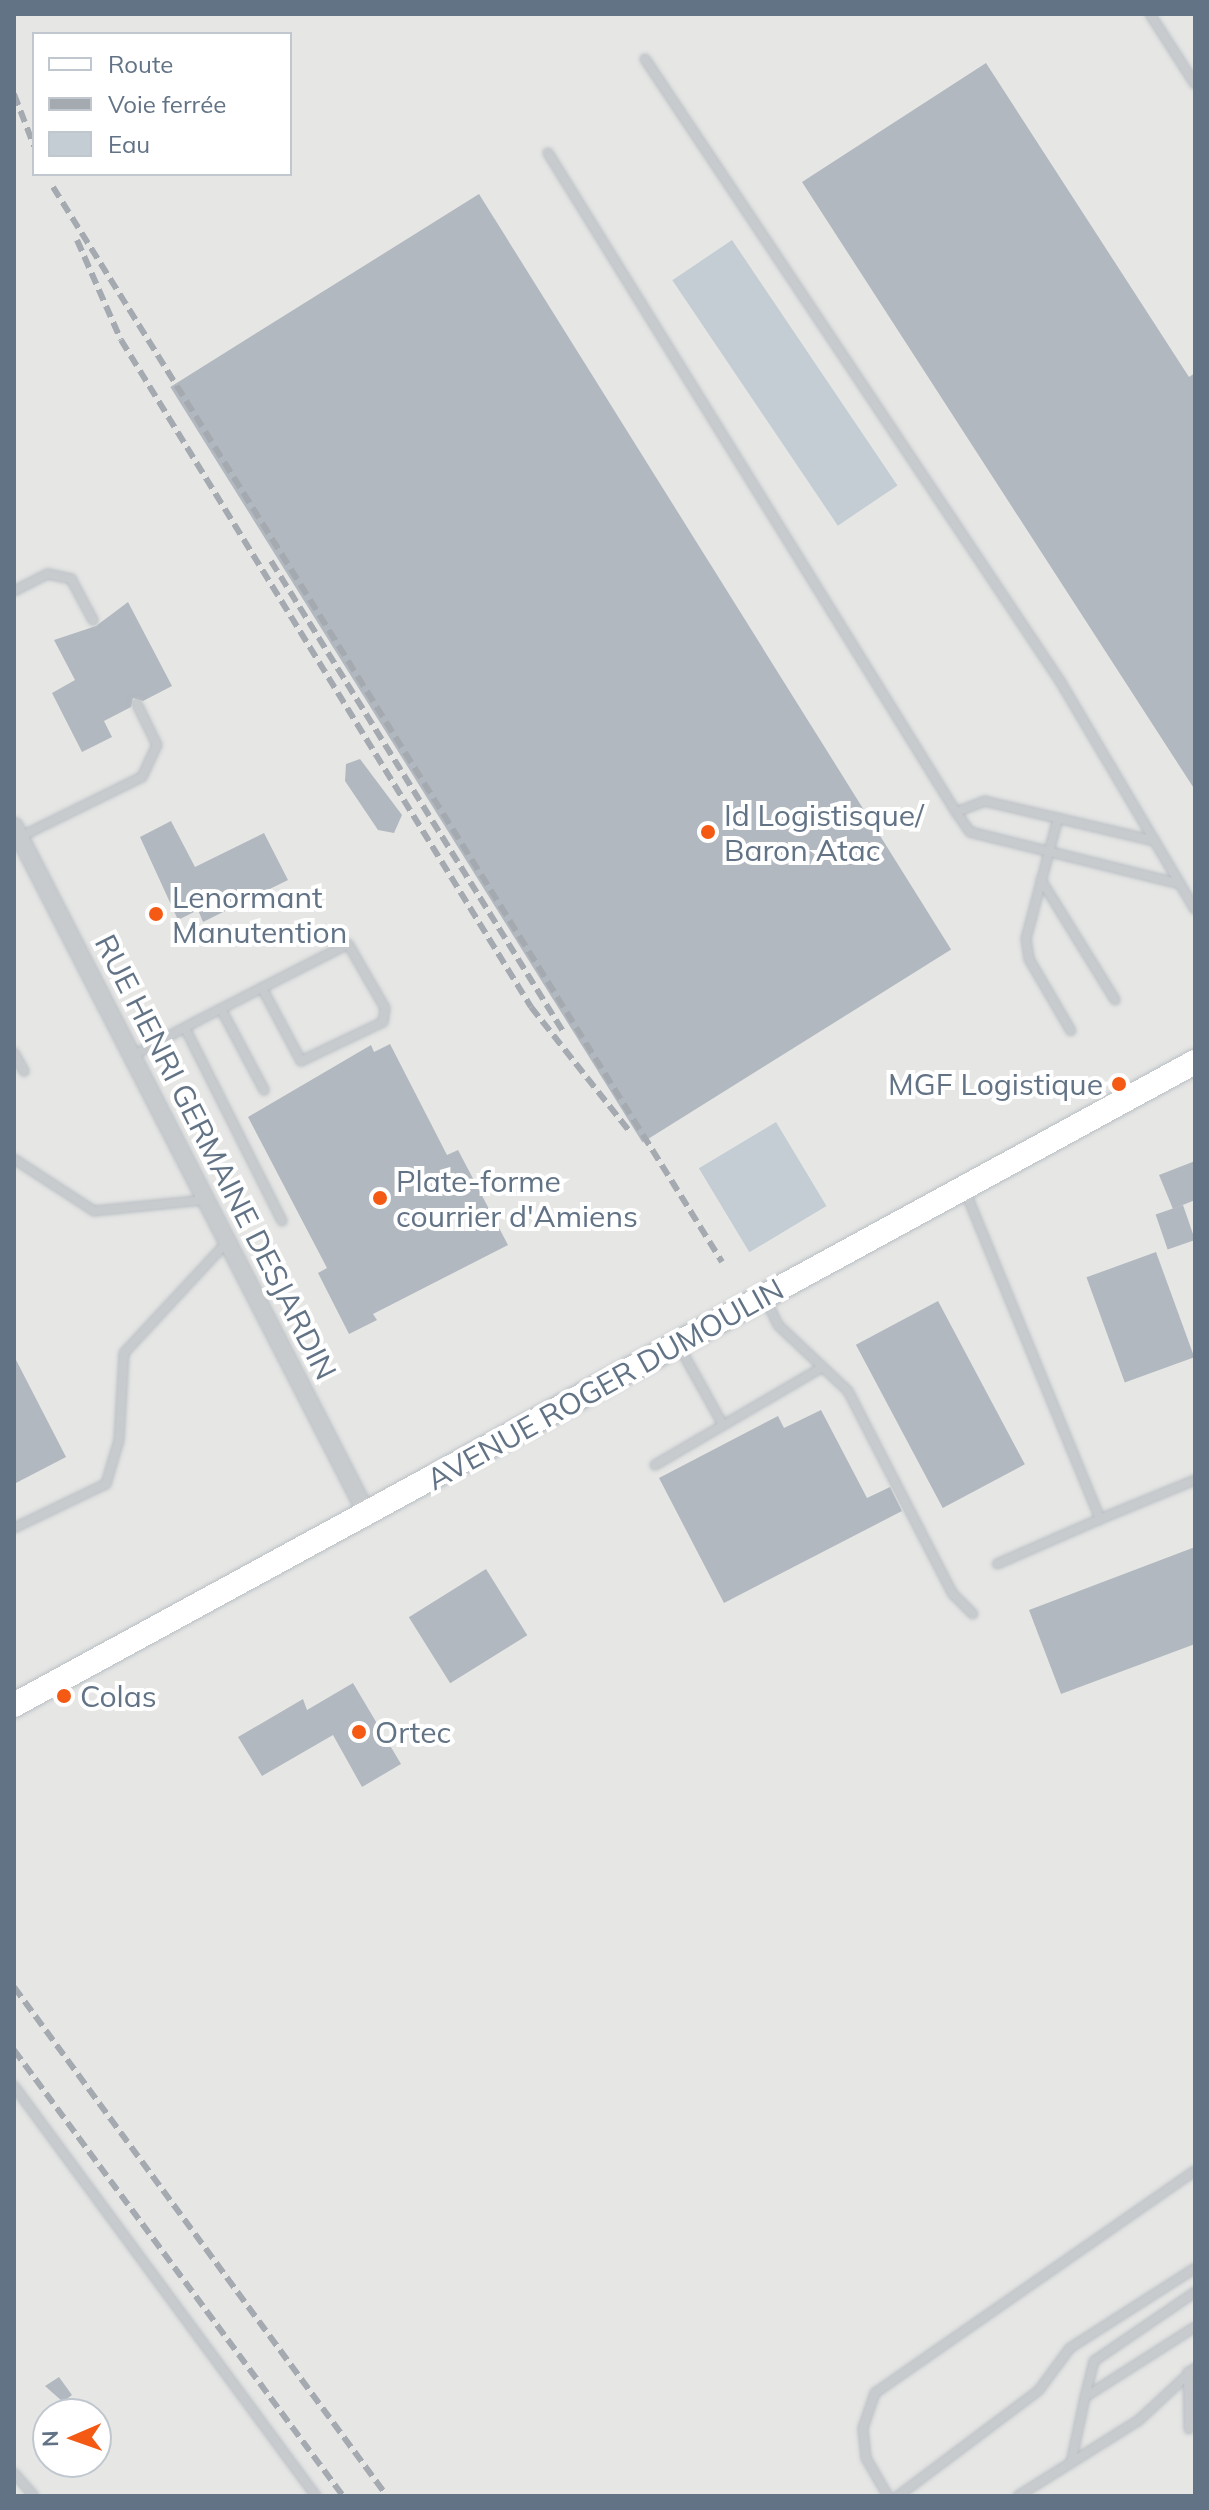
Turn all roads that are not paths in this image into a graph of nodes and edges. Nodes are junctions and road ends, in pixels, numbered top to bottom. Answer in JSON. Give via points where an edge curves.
{"nodes":[{"id":1,"x":1150,"y":14,"type":"edge"},
{"id":2,"x":645,"y":59,"type":"dead end"},
{"id":3,"x":1195,"y":84,"type":"edge"},
{"id":4,"x":548,"y":153,"type":"dead end"},
{"id":5,"x":14,"y":591,"type":"edge"},
{"id":6,"x":93,"y":620,"type":"dead end"},
{"id":7,"x":137,"y":704,"type":"dead end"},
{"id":8,"x":956,"y":812,"type":"junction"},
{"id":9,"x":1058,"y":818,"type":"junction"},
{"id":10,"x":17,"y":832,"type":"edge"},
{"id":11,"x":1155,"y":841,"type":"junction"},
{"id":12,"x":1048,"y":851,"type":"junction"},
{"id":13,"x":1041,"y":880,"type":"junction"},
{"id":14,"x":1180,"y":884,"type":"junction"},
{"id":15,"x":1195,"y":909,"type":"edge"},
{"id":16,"x":262,"y":988,"type":"junction"},
{"id":17,"x":1115,"y":1000,"type":"dead end"},
{"id":18,"x":221,"y":1009,"type":"junction"},
{"id":19,"x":185,"y":1028,"type":"junction"},
{"id":20,"x":1071,"y":1031,"type":"dead end"},
{"id":21,"x":14,"y":1053,"type":"edge"},
{"id":22,"x":132,"y":1056,"type":"junction"},
{"id":23,"x":1195,"y":1062,"type":"edge"},
{"id":24,"x":24,"y":1071,"type":"dead end"},
{"id":25,"x":264,"y":1090,"type":"dead end"},
{"id":26,"x":14,"y":1159,"type":"edge"},
{"id":27,"x":964,"y":1187,"type":"junction"},
{"id":28,"x":206,"y":1200,"type":"junction"},
{"id":29,"x":282,"y":1221,"type":"dead end"},
{"id":30,"x":228,"y":1242,"type":"junction"},
{"id":31,"x":765,"y":1297,"type":"junction"},
{"id":32,"x":679,"y":1345,"type":"junction"},
{"id":33,"x":823,"y":1367,"type":"junction"},
{"id":34,"x":723,"y":1425,"type":"junction"},
{"id":35,"x":655,"y":1465,"type":"dead end"},
{"id":36,"x":1195,"y":1480,"type":"edge"},
{"id":37,"x":367,"y":1514,"type":"junction"},
{"id":38,"x":1100,"y":1519,"type":"junction"},
{"id":39,"x":14,"y":1528,"type":"edge"},
{"id":40,"x":997,"y":1564,"type":"dead end"},
{"id":41,"x":973,"y":1614,"type":"dead end"},
{"id":42,"x":14,"y":1705,"type":"edge"},
{"id":43,"x":14,"y":2086,"type":"edge"},
{"id":44,"x":1195,"y":2171,"type":"edge"},
{"id":45,"x":1195,"y":2268,"type":"edge"},
{"id":46,"x":1195,"y":2292,"type":"edge"},
{"id":47,"x":1195,"y":2327,"type":"edge"},
{"id":48,"x":1191,"y":2370,"type":"edge"},
{"id":49,"x":1085,"y":2397,"type":"junction"},
{"id":50,"x":1189,"y":2429,"type":"dead end"},
{"id":51,"x":1071,"y":2463,"type":"junction"},
{"id":52,"x":14,"y":2473,"type":"edge"},
{"id":53,"x":34,"y":2496,"type":"edge"},
{"id":54,"x":316,"y":2496,"type":"edge"},
{"id":55,"x":888,"y":2496,"type":"edge"},
{"id":56,"x":898,"y":2496,"type":"edge"},
{"id":57,"x":1018,"y":2496,"type":"edge"}],
"edges":[{"from":1,"to":3,"type":"lane"},
{"from":2,"to":11,"type":"lane","via":[[1060,681]]},
{"from":4,"to":8,"type":"lane"},
{"from":5,"to":6,"type":"lane","via":[[48,574],[71,579]]},
{"from":7,"to":10,"type":"lane","via":[[157,745],[142,777]]},
{"from":8,"to":9,"type":"lane","via":[[985,801]]},
{"from":8,"to":12,"type":"lane","via":[[970,832]]},
{"from":9,"to":11,"type":"lane"},
{"from":9,"to":12,"type":"lane"},
{"from":10,"to":22,"type":"street","name":"RUE HENRI GERMAINE DESJARDIN"},
{"from":11,"to":14,"type":"lane"},
{"from":12,"to":13,"type":"lane"},
{"from":12,"to":14,"type":"lane"},
{"from":13,"to":17,"type":"lane"},
{"from":13,"to":20,"type":"lane","via":[[1026,939],[1029,959]]},
{"from":14,"to":15,"type":"lane"},
{"from":16,"to":16,"type":"lane","via":[[348,944],[385,1008],[383,1022],[301,1061]]},
{"from":16,"to":18,"type":"lane"},
{"from":18,"to":19,"type":"lane"},
{"from":18,"to":25,"type":"lane"},
{"from":19,"to":22,"type":"lane"},
{"from":19,"to":29,"type":"lane"},
{"from":21,"to":24,"type":"lane"},
{"from":22,"to":28,"type":"street","name":"RUE HENRI GERMAINE DESJARDIN"},
{"from":23,"to":27,"type":"main road","name":"AVENUE ROGER DUMOULIN"},
{"from":26,"to":28,"type":"lane","via":[[94,1211]]},
{"from":27,"to":31,"type":"main road","name":"AVENUE ROGER DUMOULIN"},
{"from":27,"to":38,"type":"lane"},
{"from":28,"to":30,"type":"street","name":"RUE HENRI GERMAINE DESJARDIN"},
{"from":30,"to":37,"type":"street","name":"RUE HENRI GERMAINE DESJARDIN"},
{"from":30,"to":39,"type":"lane","via":[[124,1353],[119,1440],[106,1484]]},
{"from":31,"to":32,"type":"main road","name":"AVENUE ROGER DUMOULIN"},
{"from":31,"to":33,"type":"lane","via":[[778,1325]]},
{"from":32,"to":34,"type":"lane"},
{"from":32,"to":37,"type":"main road","name":"AVENUE ROGER DUMOULIN"},
{"from":33,"to":34,"type":"lane"},
{"from":33,"to":41,"type":"lane","via":[[848,1391],[953,1594]]},
{"from":34,"to":35,"type":"lane"},
{"from":36,"to":38,"type":"lane"},
{"from":37,"to":42,"type":"main road","name":"AVENUE ROGER DUMOULIN"},
{"from":38,"to":40,"type":"lane"},
{"from":43,"to":54,"type":"lane"},
{"from":44,"to":55,"type":"lane","via":[[875,2393],[863,2428],[866,2458]]},
{"from":45,"to":56,"type":"lane","via":[[1070,2348],[1039,2390]]},
{"from":46,"to":49,"type":"lane","via":[[1094,2361]]},
{"from":47,"to":49,"type":"lane"},
{"from":48,"to":50,"type":"lane"},
{"from":48,"to":51,"type":"lane","via":[[1139,2420]]},
{"from":49,"to":51,"type":"lane"},
{"from":51,"to":57,"type":"lane"},
{"from":52,"to":53,"type":"lane"}]}
